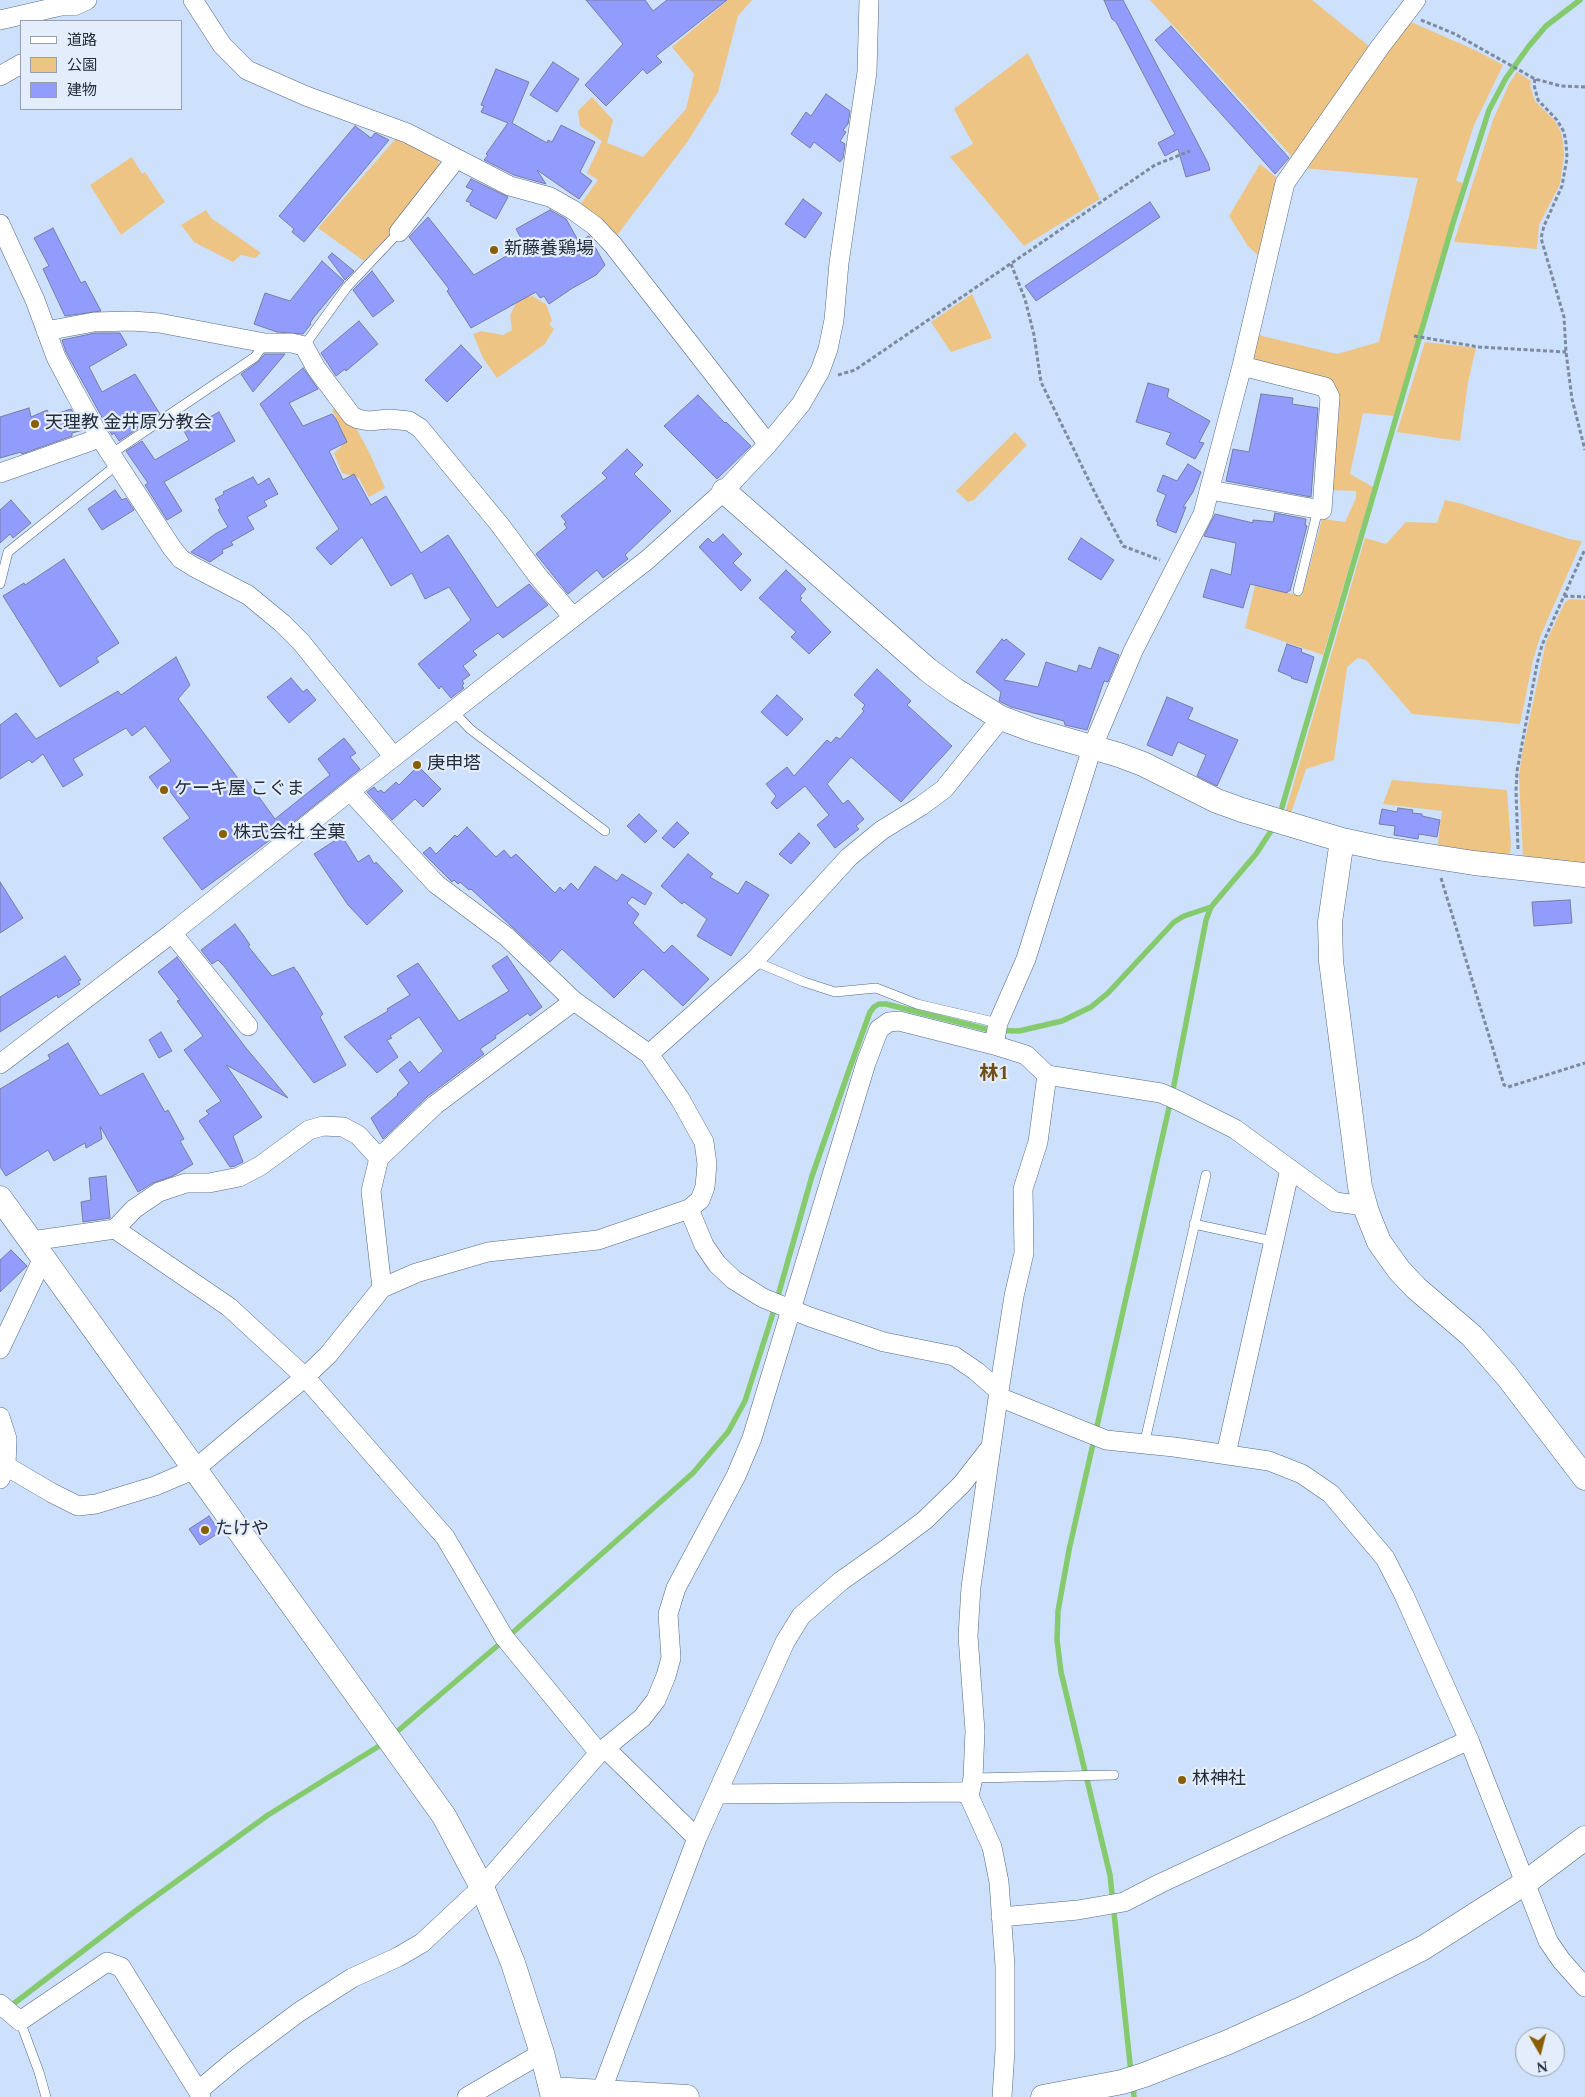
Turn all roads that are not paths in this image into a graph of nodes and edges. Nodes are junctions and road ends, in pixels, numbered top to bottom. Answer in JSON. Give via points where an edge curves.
{"nodes":[{"id":1,"x":193,"y":0,"type":"edge"},
{"id":2,"x":869,"y":0,"type":"edge"},
{"id":3,"x":1412,"y":6,"type":"edge"},
{"id":4,"x":77,"y":9,"type":"edge"},
{"id":5,"x":0,"y":20,"type":"edge"},
{"id":6,"x":20,"y":65,"type":"edge"},
{"id":7,"x":0,"y":76,"type":"edge"},
{"id":8,"x":456,"y":159,"type":"junction"},
{"id":9,"x":0,"y":224,"type":"edge"},
{"id":10,"x":399,"y":232,"type":"joint"},
{"id":11,"x":46,"y":331,"type":"junction"},
{"id":12,"x":265,"y":343,"type":"junction"},
{"id":13,"x":304,"y":346,"type":"junction"},
{"id":14,"x":1242,"y":366,"type":"junction"},
{"id":15,"x":99,"y":436,"type":"junction"},
{"id":16,"x":768,"y":444,"type":"junction"},
{"id":17,"x":114,"y":459,"type":"junction"},
{"id":18,"x":0,"y":473,"type":"edge"},
{"id":19,"x":1210,"y":490,"type":"junction"},
{"id":20,"x":724,"y":491,"type":"junction"},
{"id":21,"x":1318,"y":509,"type":"junction"},
{"id":22,"x":0,"y":584,"type":"edge"},
{"id":23,"x":1298,"y":591,"type":"dead end"},
{"id":24,"x":574,"y":617,"type":"junction"},
{"id":25,"x":453,"y":711,"type":"junction"},
{"id":26,"x":1000,"y":718,"type":"junction"},
{"id":27,"x":1092,"y":748,"type":"junction"},
{"id":28,"x":394,"y":757,"type":"junction"},
{"id":29,"x":350,"y":791,"type":"junction"},
{"id":30,"x":605,"y":831,"type":"dead end"},
{"id":31,"x":1342,"y":840,"type":"junction"},
{"id":32,"x":1585,"y":875,"type":"edge"},
{"id":33,"x":172,"y":933,"type":"junction"},
{"id":34,"x":754,"y":961,"type":"junction"},
{"id":35,"x":574,"y":1001,"type":"junction"},
{"id":36,"x":998,"y":1023,"type":"junction"},
{"id":37,"x":248,"y":1026,"type":"dead end"},
{"id":38,"x":994,"y":1045,"type":"junction"},
{"id":39,"x":648,"y":1054,"type":"junction"},
{"id":40,"x":0,"y":1064,"type":"edge"},
{"id":41,"x":1047,"y":1075,"type":"junction"},
{"id":42,"x":380,"y":1158,"type":"junction"},
{"id":43,"x":1290,"y":1169,"type":"junction"},
{"id":44,"x":1206,"y":1175,"type":"dead end"},
{"id":45,"x":0,"y":1198,"type":"edge"},
{"id":46,"x":1365,"y":1206,"type":"junction"},
{"id":47,"x":689,"y":1209,"type":"junction"},
{"id":48,"x":1194,"y":1224,"type":"junction"},
{"id":49,"x":115,"y":1229,"type":"junction"},
{"id":50,"x":1272,"y":1241,"type":"junction"},
{"id":51,"x":37,"y":1250,"type":"junction"},
{"id":52,"x":382,"y":1288,"type":"junction"},
{"id":53,"x":791,"y":1309,"type":"junction"},
{"id":54,"x":0,"y":1349,"type":"edge"},
{"id":55,"x":305,"y":1377,"type":"junction"},
{"id":56,"x":999,"y":1394,"type":"junction"},
{"id":57,"x":0,"y":1417,"type":"edge"},
{"id":58,"x":1144,"y":1445,"type":"junction"},
{"id":59,"x":990,"y":1448,"type":"junction"},
{"id":60,"x":1226,"y":1454,"type":"junction"},
{"id":61,"x":195,"y":1469,"type":"junction"},
{"id":62,"x":3,"y":1472,"type":"edge"},
{"id":63,"x":1585,"y":1478,"type":"edge"},
{"id":64,"x":1468,"y":1740,"type":"junction"},
{"id":65,"x":602,"y":1751,"type":"junction"},
{"id":66,"x":1114,"y":1775,"type":"dead end"},
{"id":67,"x":971,"y":1787,"type":"junction"},
{"id":68,"x":717,"y":1794,"type":"junction"},
{"id":69,"x":697,"y":1838,"type":"junction"},
{"id":70,"x":1585,"y":1838,"type":"edge"},
{"id":71,"x":1525,"y":1883,"type":"junction"},
{"id":72,"x":482,"y":1887,"type":"junction"},
{"id":73,"x":1001,"y":1917,"type":"junction"},
{"id":74,"x":1585,"y":1987,"type":"edge"},
{"id":75,"x":0,"y":2004,"type":"edge"},
{"id":76,"x":20,"y":2021,"type":"junction"},
{"id":77,"x":542,"y":2053,"type":"junction"},
{"id":78,"x":601,"y":2092,"type":"junction"},
{"id":79,"x":552,"y":2093,"type":"edge"},
{"id":80,"x":200,"y":2094,"type":"edge"},
{"id":81,"x":46,"y":2097,"type":"edge"},
{"id":82,"x":467,"y":2097,"type":"edge"},
{"id":83,"x":687,"y":2097,"type":"edge"},
{"id":84,"x":1002,"y":2097,"type":"edge"},
{"id":85,"x":1043,"y":2097,"type":"edge"}],
"edges":[{"from":1,"to":8,"type":"street","via":[[222,45],[248,70],[306,96],[407,133]]},
{"from":2,"to":16,"type":"street","via":[[867,72],[828,349],[820,371],[800,404]]},
{"from":3,"to":14,"type":"street","via":[[1285,183]]},
{"from":4,"to":5,"type":"street","via":[[60,6]]},
{"from":6,"to":7,"type":"street"},
{"from":8,"to":10,"type":"street"},
{"from":8,"to":16,"type":"street","via":[[510,186],[550,197],[595,226]]},
{"from":9,"to":11,"type":"street"},
{"from":10,"to":13,"type":"lane","via":[[347,288]]},
{"from":11,"to":12,"type":"street","via":[[94,322],[132,321]]},
{"from":11,"to":15,"type":"street","via":[[56,357]]},
{"from":12,"to":13,"type":"street"},
{"from":12,"to":17,"type":"lane","via":[[255,357]]},
{"from":13,"to":24,"type":"street","via":[[316,368],[352,416],[369,421],[409,421],[420,428]]},
{"from":14,"to":19,"type":"street"},
{"from":14,"to":21,"type":"street","via":[[1324,387],[1330,397],[1322,510]]},
{"from":15,"to":17,"type":"street"},
{"from":15,"to":18,"type":"street"},
{"from":16,"to":20,"type":"street"},
{"from":17,"to":22,"type":"lane","via":[[8,552]]},
{"from":17,"to":28,"type":"street","via":[[181,559],[248,595],[282,623]]},
{"from":19,"to":21,"type":"street"},
{"from":19,"to":27,"type":"street","via":[[1203,514],[1133,651]]},
{"from":20,"to":24,"type":"street","via":[[647,560]]},
{"from":20,"to":26,"type":"street","via":[[928,670]]},
{"from":21,"to":23,"type":"lane"},
{"from":24,"to":25,"type":"street"},
{"from":25,"to":28,"type":"street"},
{"from":25,"to":30,"type":"lane","via":[[470,729]]},
{"from":26,"to":27,"type":"street"},
{"from":26,"to":34,"type":"street","via":[[944,789],[849,856]]},
{"from":27,"to":31,"type":"street","via":[[1142,764],[1217,801]]},
{"from":27,"to":36,"type":"street","via":[[1026,959]]},
{"from":28,"to":29,"type":"street"},
{"from":29,"to":33,"type":"street"},
{"from":29,"to":35,"type":"street","via":[[436,884],[507,937]]},
{"from":31,"to":32,"type":"street","via":[[1440,858]]},
{"from":31,"to":46,"type":"street","via":[[1330,922],[1331,960]]},
{"from":33,"to":37,"type":"street"},
{"from":33,"to":40,"type":"street"},
{"from":34,"to":36,"type":"lane","via":[[835,992],[876,988],[918,1004]]},
{"from":34,"to":39,"type":"street"},
{"from":35,"to":39,"type":"street"},
{"from":35,"to":42,"type":"street","via":[[435,1105]]},
{"from":36,"to":38,"type":"street"},
{"from":38,"to":41,"type":"street","via":[[1026,1055]]},
{"from":38,"to":53,"type":"street","via":[[899,1021],[888,1022],[879,1029]]},
{"from":39,"to":47,"type":"street","via":[[680,1099],[704,1142],[707,1164],[705,1187],[700,1200]]},
{"from":41,"to":43,"type":"street","via":[[1161,1093],[1235,1129]]},
{"from":41,"to":56,"type":"street","via":[[1038,1142],[1023,1189],[1024,1253]]},
{"from":42,"to":49,"type":"street","via":[[358,1135],[343,1127],[323,1126],[309,1130],[260,1166],[239,1177],[209,1183],[186,1183],[159,1192],[134,1209]]},
{"from":42,"to":52,"type":"street","via":[[372,1191]]},
{"from":43,"to":46,"type":"street","via":[[1335,1202]]},
{"from":43,"to":50,"type":"street"},
{"from":44,"to":48,"type":"lane"},
{"from":45,"to":51,"type":"street"},
{"from":46,"to":63,"type":"street","via":[[1379,1242],[1399,1270],[1472,1336]]},
{"from":47,"to":52,"type":"street","via":[[598,1240],[488,1252],[416,1272]]},
{"from":47,"to":53,"type":"street","via":[[704,1245],[717,1264],[734,1280],[763,1298]]},
{"from":48,"to":50,"type":"lane"},
{"from":48,"to":58,"type":"lane"},
{"from":49,"to":51,"type":"street"},
{"from":49,"to":55,"type":"street","via":[[229,1307]]},
{"from":50,"to":60,"type":"street"},
{"from":51,"to":54,"type":"street"},
{"from":51,"to":61,"type":"street"},
{"from":52,"to":55,"type":"street","via":[[328,1355]]},
{"from":53,"to":56,"type":"street","via":[[884,1342],[954,1356],[976,1370]]},
{"from":53,"to":65,"type":"street","via":[[752,1438],[736,1476],[676,1588],[668,1614],[671,1658],[656,1700],[642,1718]]},
{"from":55,"to":61,"type":"street"},
{"from":55,"to":65,"type":"street","via":[[445,1537],[504,1637]]},
{"from":56,"to":58,"type":"street","via":[[1106,1440]]},
{"from":56,"to":59,"type":"street"},
{"from":57,"to":62,"type":"street","via":[[7,1439]]},
{"from":58,"to":60,"type":"street"},
{"from":59,"to":67,"type":"street","via":[[971,1587],[968,1636],[975,1731]]},
{"from":59,"to":68,"type":"street","via":[[962,1484],[924,1520],[841,1581],[801,1616],[785,1642]]},
{"from":60,"to":64,"type":"street","via":[[1269,1461],[1302,1474],[1331,1494],[1366,1533],[1385,1558],[1404,1595]]},
{"from":61,"to":62,"type":"street","via":[[155,1486],[96,1504],[78,1506]]},
{"from":61,"to":72,"type":"street","via":[[444,1816]]},
{"from":64,"to":71,"type":"street"},
{"from":64,"to":73,"type":"street","via":[[1124,1902]]},
{"from":65,"to":69,"type":"street"},
{"from":65,"to":72,"type":"street"},
{"from":66,"to":67,"type":"lane"},
{"from":67,"to":68,"type":"street","via":[[962,1792]]},
{"from":67,"to":73,"type":"street","via":[[992,1847]]},
{"from":68,"to":69,"type":"street"},
{"from":69,"to":78,"type":"street"},
{"from":70,"to":71,"type":"street"},
{"from":71,"to":74,"type":"street","via":[[1548,1941]]},
{"from":71,"to":85,"type":"street","via":[[1423,1948],[1226,2044],[1133,2079]]},
{"from":72,"to":77,"type":"street","via":[[514,1963]]},
{"from":72,"to":80,"type":"street","via":[[422,1943],[398,1958],[352,1978],[300,2012],[235,2060]]},
{"from":73,"to":84,"type":"street","via":[[1006,1966]]},
{"from":75,"to":76,"type":"street"},
{"from":76,"to":80,"type":"street","via":[[107,1962],[121,1967]]},
{"from":76,"to":81,"type":"lane"},
{"from":77,"to":79,"type":"street"},
{"from":77,"to":82,"type":"street"},
{"from":78,"to":79,"type":"street"},
{"from":78,"to":83,"type":"street"}]}
